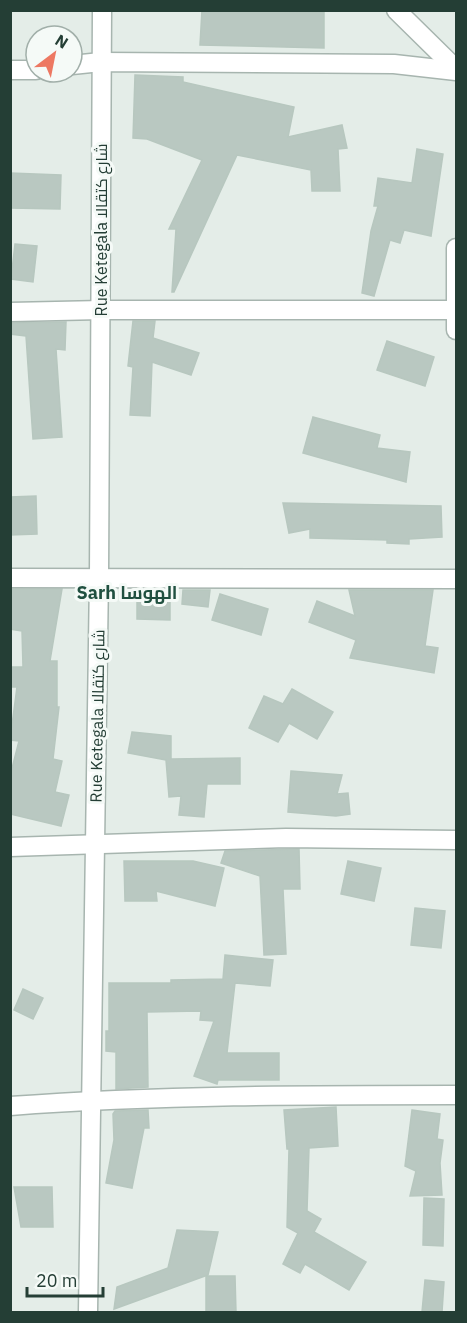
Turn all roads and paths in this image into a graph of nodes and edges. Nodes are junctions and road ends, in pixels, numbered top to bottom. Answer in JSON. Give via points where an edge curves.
{"nodes":[{"id":1,"x":102,"y":10,"type":"edge"},
{"id":2,"x":396,"y":10,"type":"edge"},
{"id":3,"x":101,"y":62,"type":"junction"},
{"id":4,"x":84,"y":64,"type":"edge"},
{"id":5,"x":456,"y":70,"type":"edge"},
{"id":6,"x":456,"y":248,"type":"edge"},
{"id":7,"x":102,"y":310,"type":"junction"},
{"id":8,"x":456,"y":310,"type":"edge"},
{"id":9,"x":10,"y":312,"type":"edge"},
{"id":10,"x":456,"y":330,"type":"edge"},
{"id":11,"x":99,"y":577,"type":"junction"},
{"id":12,"x":10,"y":578,"type":"edge"},
{"id":13,"x":456,"y":579,"type":"edge"},
{"id":14,"x":456,"y":840,"type":"edge"},
{"id":15,"x":95,"y":843,"type":"junction"},
{"id":16,"x":10,"y":847,"type":"edge"},
{"id":17,"x":456,"y":1095,"type":"edge"},
{"id":18,"x":91,"y":1100,"type":"junction"},
{"id":19,"x":10,"y":1106,"type":"edge"},
{"id":20,"x":88,"y":1312,"type":"edge"}],
"edges":[{"from":1,"to":3,"type":"street","name":"Rue Ketegala شارع كتقالا"},
{"from":2,"to":5,"type":"street"},
{"from":3,"to":4,"type":"street"},
{"from":3,"to":5,"type":"street","via":[[394,64]]},
{"from":3,"to":7,"type":"street","name":"Rue Ketegala شارع كتقالا"},
{"from":6,"to":8,"type":"street"},
{"from":7,"to":8,"type":"street"},
{"from":7,"to":9,"type":"street"},
{"from":7,"to":11,"type":"street","name":"Rue Ketegala شارع كتقالا"},
{"from":8,"to":10,"type":"street"},
{"from":11,"to":12,"type":"street"},
{"from":11,"to":13,"type":"street"},
{"from":11,"to":15,"type":"street","name":"Rue Ketegala شارع كتقالا"},
{"from":14,"to":15,"type":"street","via":[[286,838]]},
{"from":15,"to":16,"type":"street"},
{"from":15,"to":18,"type":"street","name":"Rue Ketegala شارع كتقالا"},
{"from":17,"to":18,"type":"street"},
{"from":18,"to":19,"type":"street"},
{"from":18,"to":20,"type":"street","name":"Rue Ketegala شارع كتقالا"}]}
